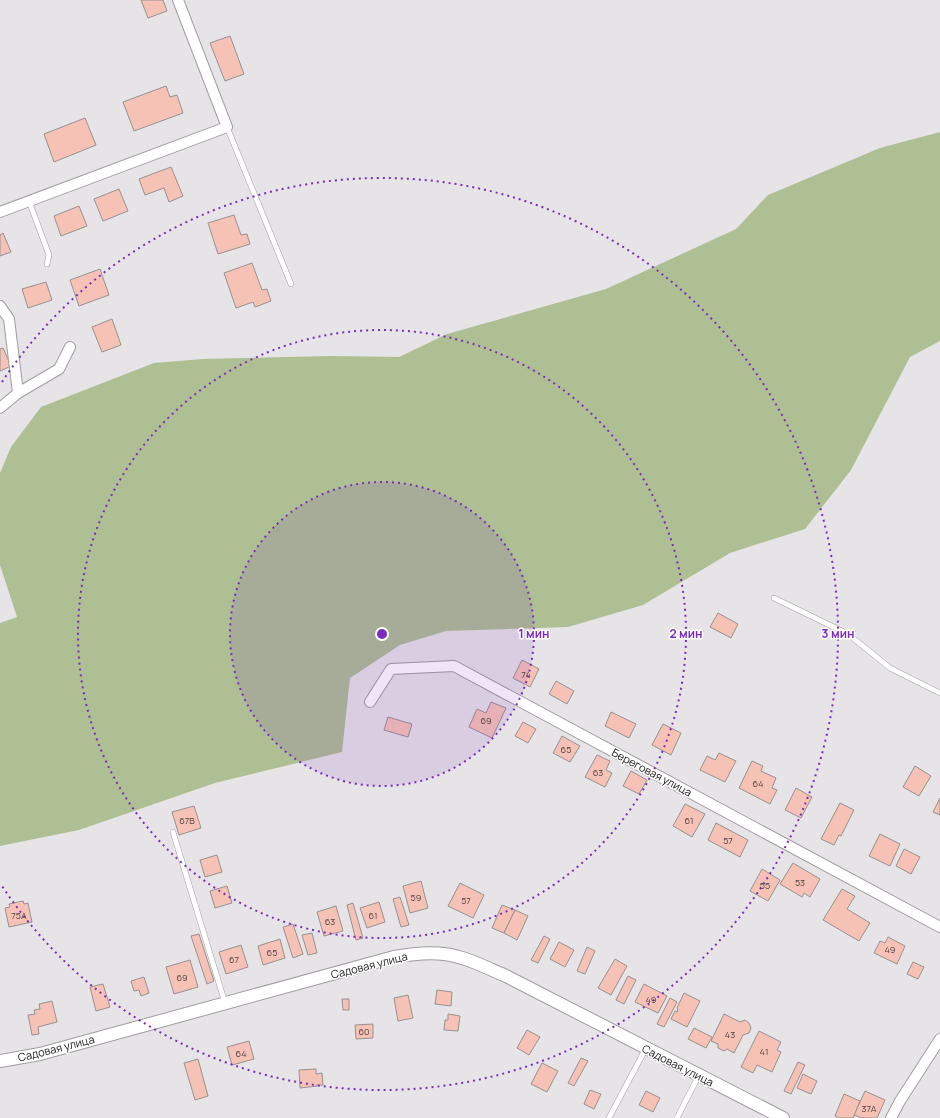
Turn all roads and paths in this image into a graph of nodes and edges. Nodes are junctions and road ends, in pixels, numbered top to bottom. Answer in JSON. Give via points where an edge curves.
{"nodes":[{"id":1,"x":178,"y":0,"type":"edge"},
{"id":2,"x":227,"y":127,"type":"junction"},
{"id":3,"x":29,"y":201,"type":"junction"},
{"id":4,"x":0,"y":212,"type":"edge"},
{"id":5,"x":47,"y":264,"type":"dead end"},
{"id":6,"x":291,"y":284,"type":"dead end"},
{"id":7,"x":0,"y":306,"type":"edge"},
{"id":8,"x":70,"y":347,"type":"dead end"},
{"id":9,"x":18,"y":393,"type":"junction"},
{"id":10,"x":0,"y":408,"type":"edge"},
{"id":11,"x":774,"y":598,"type":"dead end"},
{"id":12,"x":940,"y":693,"type":"edge"},
{"id":13,"x":370,"y":702,"type":"dead end"},
{"id":14,"x":173,"y":832,"type":"dead end"},
{"id":15,"x":940,"y":927,"type":"edge"},
{"id":16,"x":225,"y":1003,"type":"junction"},
{"id":17,"x":940,"y":1039,"type":"edge"},
{"id":18,"x":646,"y":1048,"type":"junction"},
{"id":19,"x":0,"y":1061,"type":"edge"},
{"id":20,"x":699,"y":1075,"type":"junction"},
{"id":21,"x":609,"y":1118,"type":"edge"},
{"id":22,"x":677,"y":1118,"type":"edge"},
{"id":23,"x":783,"y":1118,"type":"edge"},
{"id":24,"x":891,"y":1118,"type":"edge"}],
"edges":[{"from":1,"to":2,"type":"street"},
{"from":2,"to":3,"type":"street"},
{"from":2,"to":6,"type":"lane"},
{"from":3,"to":4,"type":"street"},
{"from":3,"to":5,"type":"lane","via":[[48,255]]},
{"from":7,"to":9,"type":"street","via":[[9,319]]},
{"from":8,"to":9,"type":"street","via":[[59,369]]},
{"from":9,"to":10,"type":"street"},
{"from":11,"to":12,"type":"lane","via":[[848,634],[890,668]]},
{"from":13,"to":15,"type":"street","name":"Береговая улица","via":[[391,669],[454,666]]},
{"from":14,"to":16,"type":"lane"},
{"from":16,"to":18,"type":"street","name":"Садовая улица","via":[[394,957],[420,953],[445,954],[506,976]]},
{"from":16,"to":19,"type":"street","name":"Садовая улица","via":[[40,1054]]},
{"from":17,"to":24,"type":"street"},
{"from":18,"to":20,"type":"street","name":"Садовая улица"},
{"from":18,"to":21,"type":"lane"},
{"from":20,"to":22,"type":"lane"},
{"from":20,"to":23,"type":"street","name":"Садовая улица"}]}
